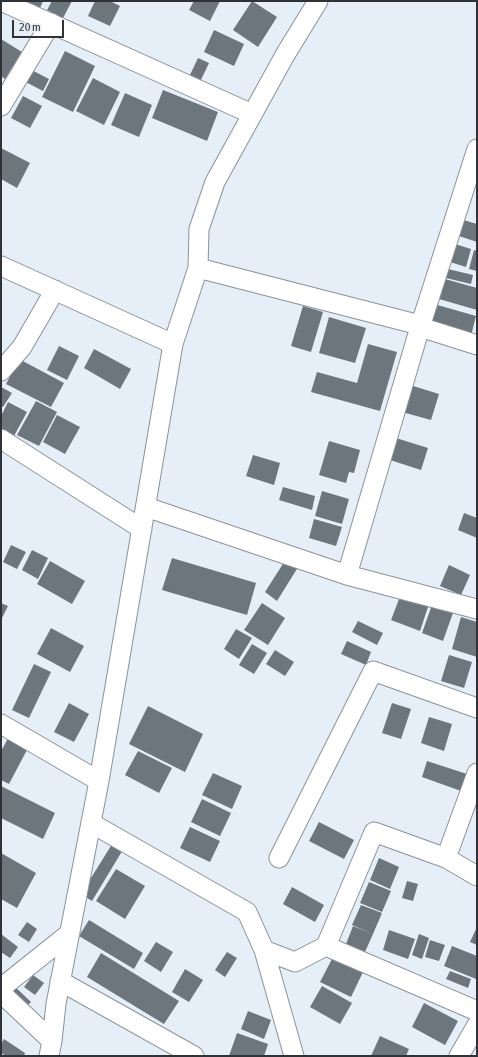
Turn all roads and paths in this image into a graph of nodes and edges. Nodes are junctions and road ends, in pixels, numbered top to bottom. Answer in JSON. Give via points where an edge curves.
{"nodes":[{"id":1,"x":1,"y":1,"type":"edge"},
{"id":2,"x":316,"y":2,"type":"edge"},
{"id":3,"x":51,"y":24,"type":"junction"},
{"id":4,"x":1,"y":106,"type":"edge"},
{"id":5,"x":252,"y":114,"type":"junction"},
{"id":6,"x":477,"y":149,"type":"edge"},
{"id":7,"x":1,"y":266,"type":"edge"},
{"id":8,"x":198,"y":268,"type":"junction"},
{"id":9,"x":55,"y":290,"type":"junction"},
{"id":10,"x":420,"y":327,"type":"junction"},
{"id":11,"x":173,"y":344,"type":"junction"},
{"id":12,"x":477,"y":345,"type":"edge"},
{"id":13,"x":1,"y":371,"type":"edge"},
{"id":14,"x":1,"y":439,"type":"edge"},
{"id":15,"x":146,"y":507,"type":"junction"},
{"id":16,"x":142,"y":529,"type":"junction"},
{"id":17,"x":347,"y":575,"type":"junction"},
{"id":18,"x":477,"y":609,"type":"edge"},
{"id":19,"x":477,"y":708,"type":"edge"},
{"id":20,"x":1,"y":724,"type":"edge"},
{"id":21,"x":477,"y":773,"type":"edge"},
{"id":22,"x":99,"y":781,"type":"junction"},
{"id":23,"x":91,"y":823,"type":"junction"},
{"id":24,"x":279,"y":858,"type":"dead end"},
{"id":25,"x":446,"y":858,"type":"junction"},
{"id":26,"x":477,"y":876,"type":"edge"},
{"id":27,"x":70,"y":933,"type":"junction"},
{"id":28,"x":326,"y":946,"type":"junction"},
{"id":29,"x":264,"y":950,"type":"junction"},
{"id":30,"x":60,"y":981,"type":"junction"},
{"id":31,"x":1,"y":988,"type":"edge"},
{"id":32,"x":1,"y":993,"type":"edge"},
{"id":33,"x":477,"y":1011,"type":"edge"},
{"id":34,"x":477,"y":1025,"type":"edge"},
{"id":35,"x":51,"y":1049,"type":"edge"},
{"id":36,"x":194,"y":1056,"type":"edge"},
{"id":37,"x":294,"y":1056,"type":"edge"},
{"id":38,"x":458,"y":1056,"type":"edge"}],
"edges":[{"from":1,"to":3,"type":"street"},
{"from":2,"to":5,"type":"street"},
{"from":3,"to":4,"type":"street"},
{"from":3,"to":5,"type":"street"},
{"from":5,"to":8,"type":"street","via":[[215,182],[199,229]]},
{"from":6,"to":10,"type":"street"},
{"from":7,"to":9,"type":"street"},
{"from":8,"to":10,"type":"street"},
{"from":8,"to":11,"type":"street"},
{"from":9,"to":11,"type":"street"},
{"from":9,"to":13,"type":"street","via":[[22,347]]},
{"from":10,"to":12,"type":"street"},
{"from":10,"to":17,"type":"street"},
{"from":11,"to":15,"type":"street"},
{"from":14,"to":16,"type":"street"},
{"from":15,"to":16,"type":"street"},
{"from":15,"to":17,"type":"street"},
{"from":16,"to":22,"type":"street"},
{"from":17,"to":18,"type":"street"},
{"from":19,"to":24,"type":"street","via":[[372,671]]},
{"from":20,"to":22,"type":"street"},
{"from":21,"to":25,"type":"street"},
{"from":22,"to":23,"type":"street"},
{"from":23,"to":27,"type":"street"},
{"from":23,"to":29,"type":"street","via":[[247,912]]},
{"from":25,"to":26,"type":"street"},
{"from":25,"to":28,"type":"street","via":[[374,832]]},
{"from":27,"to":30,"type":"street"},
{"from":27,"to":31,"type":"street"},
{"from":28,"to":29,"type":"street","via":[[295,962]]},
{"from":28,"to":33,"type":"street"},
{"from":29,"to":37,"type":"street"},
{"from":30,"to":35,"type":"street"},
{"from":30,"to":36,"type":"street"},
{"from":32,"to":35,"type":"street"},
{"from":34,"to":38,"type":"street"}]}
